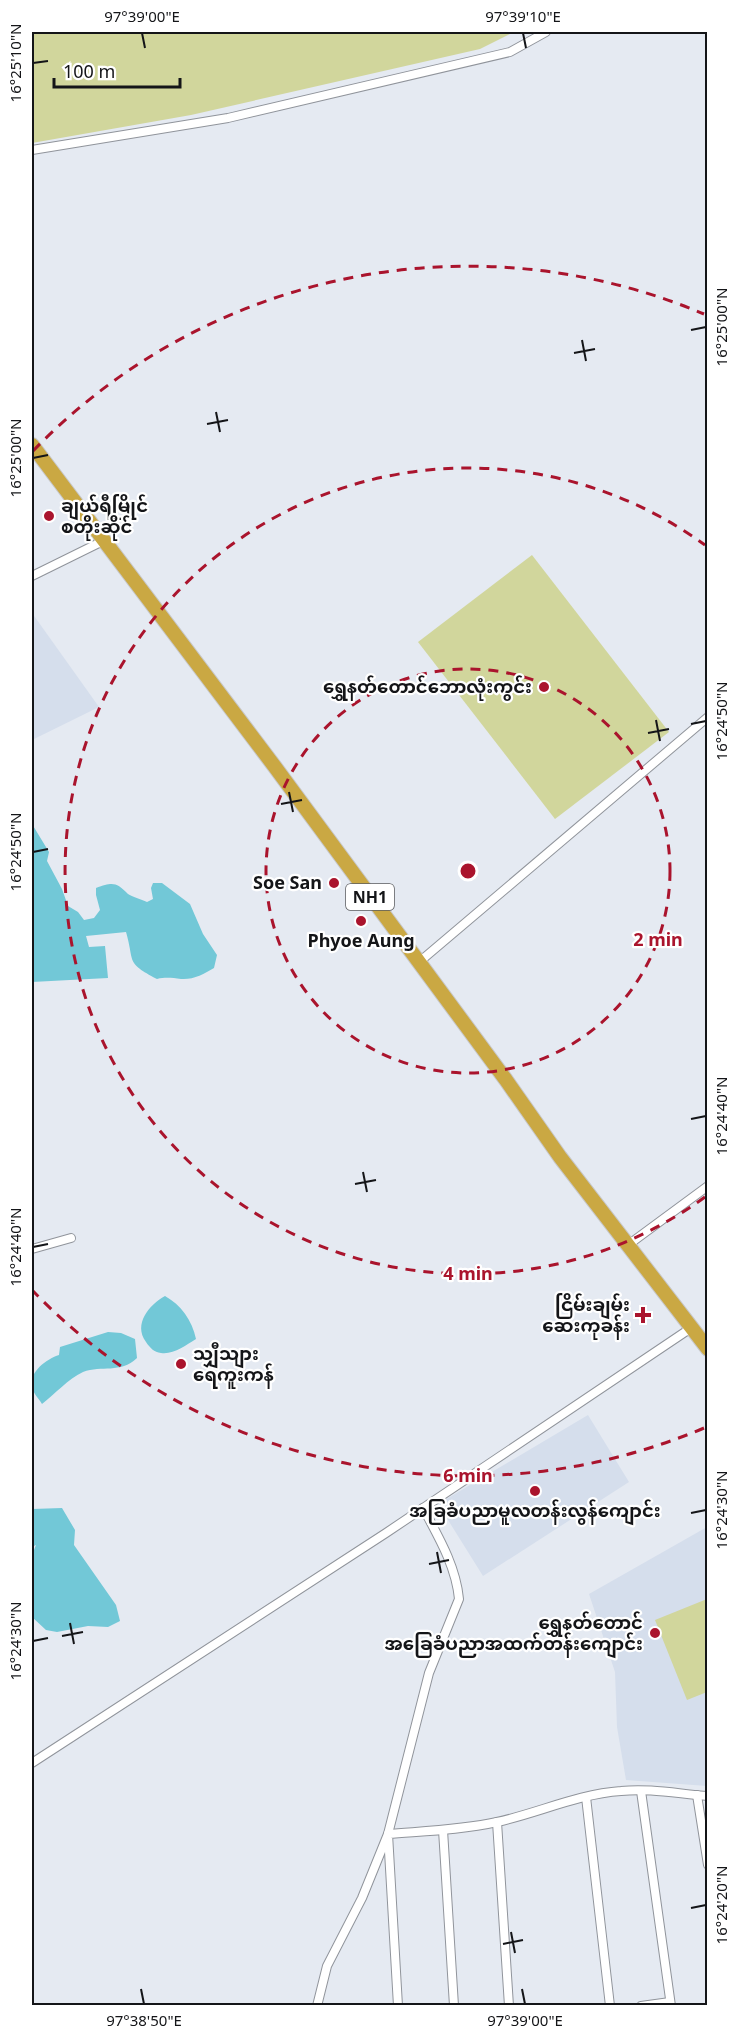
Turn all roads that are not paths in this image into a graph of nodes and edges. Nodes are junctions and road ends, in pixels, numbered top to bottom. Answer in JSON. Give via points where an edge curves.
{"nodes":[{"id":1,"x":546,"y":32,"type":"edge"},
{"id":2,"x":32,"y":150,"type":"edge"},
{"id":3,"x":32,"y":445,"type":"edge"},
{"id":4,"x":103,"y":541,"type":"junction"},
{"id":5,"x":32,"y":576,"type":"edge"},
{"id":6,"x":708,"y":717,"type":"edge"},
{"id":7,"x":418,"y":963,"type":"junction"},
{"id":8,"x":708,"y":1186,"type":"edge"},
{"id":9,"x":71,"y":1238,"type":"dead end"},
{"id":10,"x":628,"y":1245,"type":"junction"},
{"id":11,"x":32,"y":1249,"type":"edge"},
{"id":12,"x":691,"y":1328,"type":"junction"},
{"id":13,"x":708,"y":1349,"type":"edge"},
{"id":14,"x":423,"y":1508,"type":"junction"},
{"id":15,"x":32,"y":1763,"type":"edge"},
{"id":16,"x":641,"y":1791,"type":"junction"},
{"id":17,"x":697,"y":1795,"type":"junction"},
{"id":18,"x":708,"y":1796,"type":"edge"},
{"id":19,"x":586,"y":1797,"type":"junction"},
{"id":20,"x":497,"y":1822,"type":"junction"},
{"id":21,"x":443,"y":1830,"type":"junction"},
{"id":22,"x":388,"y":1834,"type":"junction"},
{"id":23,"x":708,"y":1866,"type":"edge"},
{"id":24,"x":671,"y":2004,"type":"edge"},
{"id":25,"x":317,"y":2006,"type":"edge"},
{"id":26,"x":398,"y":2006,"type":"edge"},
{"id":27,"x":454,"y":2006,"type":"edge"},
{"id":28,"x":509,"y":2006,"type":"edge"},
{"id":29,"x":610,"y":2006,"type":"edge"},
{"id":30,"x":641,"y":2006,"type":"edge"}],
"edges":[{"from":1,"to":2,"type":"street","via":[[510,52],[239,116]]},
{"from":3,"to":4,"type":"highway","number":"NH1"},
{"from":4,"to":5,"type":"street"},
{"from":4,"to":7,"type":"highway","number":"NH1","via":[[276,767]]},
{"from":6,"to":7,"type":"street"},
{"from":7,"to":10,"type":"highway","number":"NH1"},
{"from":8,"to":10,"type":"street"},
{"from":9,"to":11,"type":"street"},
{"from":10,"to":12,"type":"highway","number":"NH1"},
{"from":12,"to":13,"type":"highway","number":"NH1"},
{"from":12,"to":14,"type":"street"},
{"from":14,"to":15,"type":"street"},
{"from":14,"to":22,"type":"street","via":[[452,1567],[459,1599],[429,1673]]},
{"from":16,"to":17,"type":"street"},
{"from":16,"to":19,"type":"street"},
{"from":16,"to":24,"type":"street"},
{"from":17,"to":18,"type":"street"},
{"from":17,"to":23,"type":"street"},
{"from":19,"to":20,"type":"street"},
{"from":19,"to":29,"type":"street"},
{"from":20,"to":21,"type":"street"},
{"from":20,"to":28,"type":"street"},
{"from":21,"to":22,"type":"street"},
{"from":21,"to":27,"type":"street"},
{"from":22,"to":25,"type":"street","via":[[362,1898],[327,1966]]},
{"from":22,"to":26,"type":"street"},
{"from":24,"to":30,"type":"street"}]}
